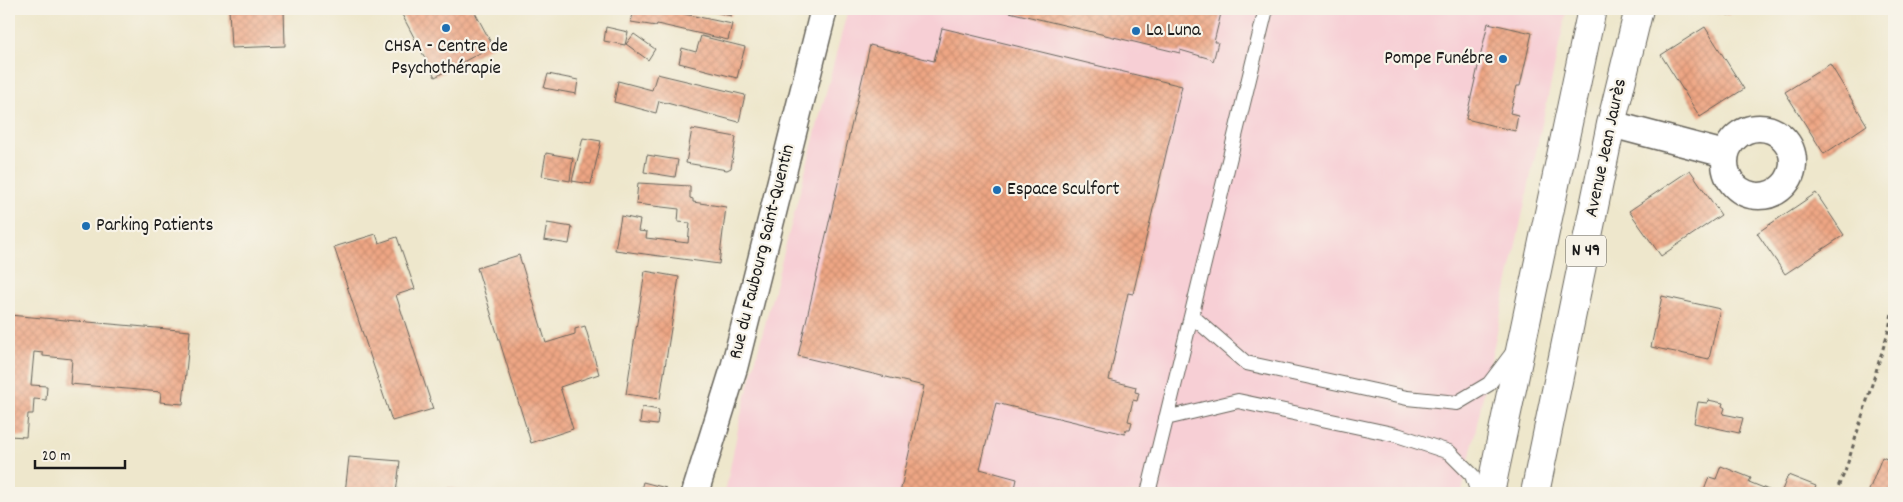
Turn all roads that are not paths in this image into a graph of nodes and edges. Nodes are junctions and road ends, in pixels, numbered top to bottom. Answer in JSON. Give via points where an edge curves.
{"nodes":[{"id":1,"x":824,"y":9,"type":"edge"},
{"id":2,"x":1266,"y":9,"type":"edge"},
{"id":3,"x":1592,"y":9,"type":"edge"},
{"id":4,"x":1639,"y":9,"type":"edge"},
{"id":5,"x":1611,"y":124,"type":"junction"},
{"id":6,"x":1725,"y":154,"type":"dead end"},
{"id":7,"x":1192,"y":316,"type":"junction"},
{"id":8,"x":1521,"y":343,"type":"junction"},
{"id":9,"x":1166,"y":418,"type":"junction"},
{"id":10,"x":695,"y":493,"type":"edge"},
{"id":11,"x":1148,"y":493,"type":"edge"},
{"id":12,"x":1478,"y":493,"type":"edge"},
{"id":13,"x":1490,"y":493,"type":"edge"},
{"id":14,"x":1535,"y":493,"type":"edge"}],
"edges":[{"from":1,"to":10,"type":"street","name":"Rue du Faubourg Saint-Quentin","via":[[734,368]]},
{"from":2,"to":7,"type":"lane"},
{"from":3,"to":8,"type":"main road","number":"N 49"},
{"from":4,"to":5,"type":"main road","name":"Avenue Jean Jaurès","number":"N 49"},
{"from":5,"to":6,"type":"street"},
{"from":5,"to":14,"type":"main road","name":"Avenue Jean Jaurès","number":"N 49"},
{"from":7,"to":8,"type":"lane","via":[[1246,363],[1407,398],[1457,403],[1489,384]]},
{"from":7,"to":9,"type":"lane"},
{"from":8,"to":13,"type":"main road","number":"N 49"},
{"from":9,"to":11,"type":"lane"},
{"from":9,"to":12,"type":"lane","via":[[1238,402],[1396,436],[1449,452],[1472,475]]}]}
